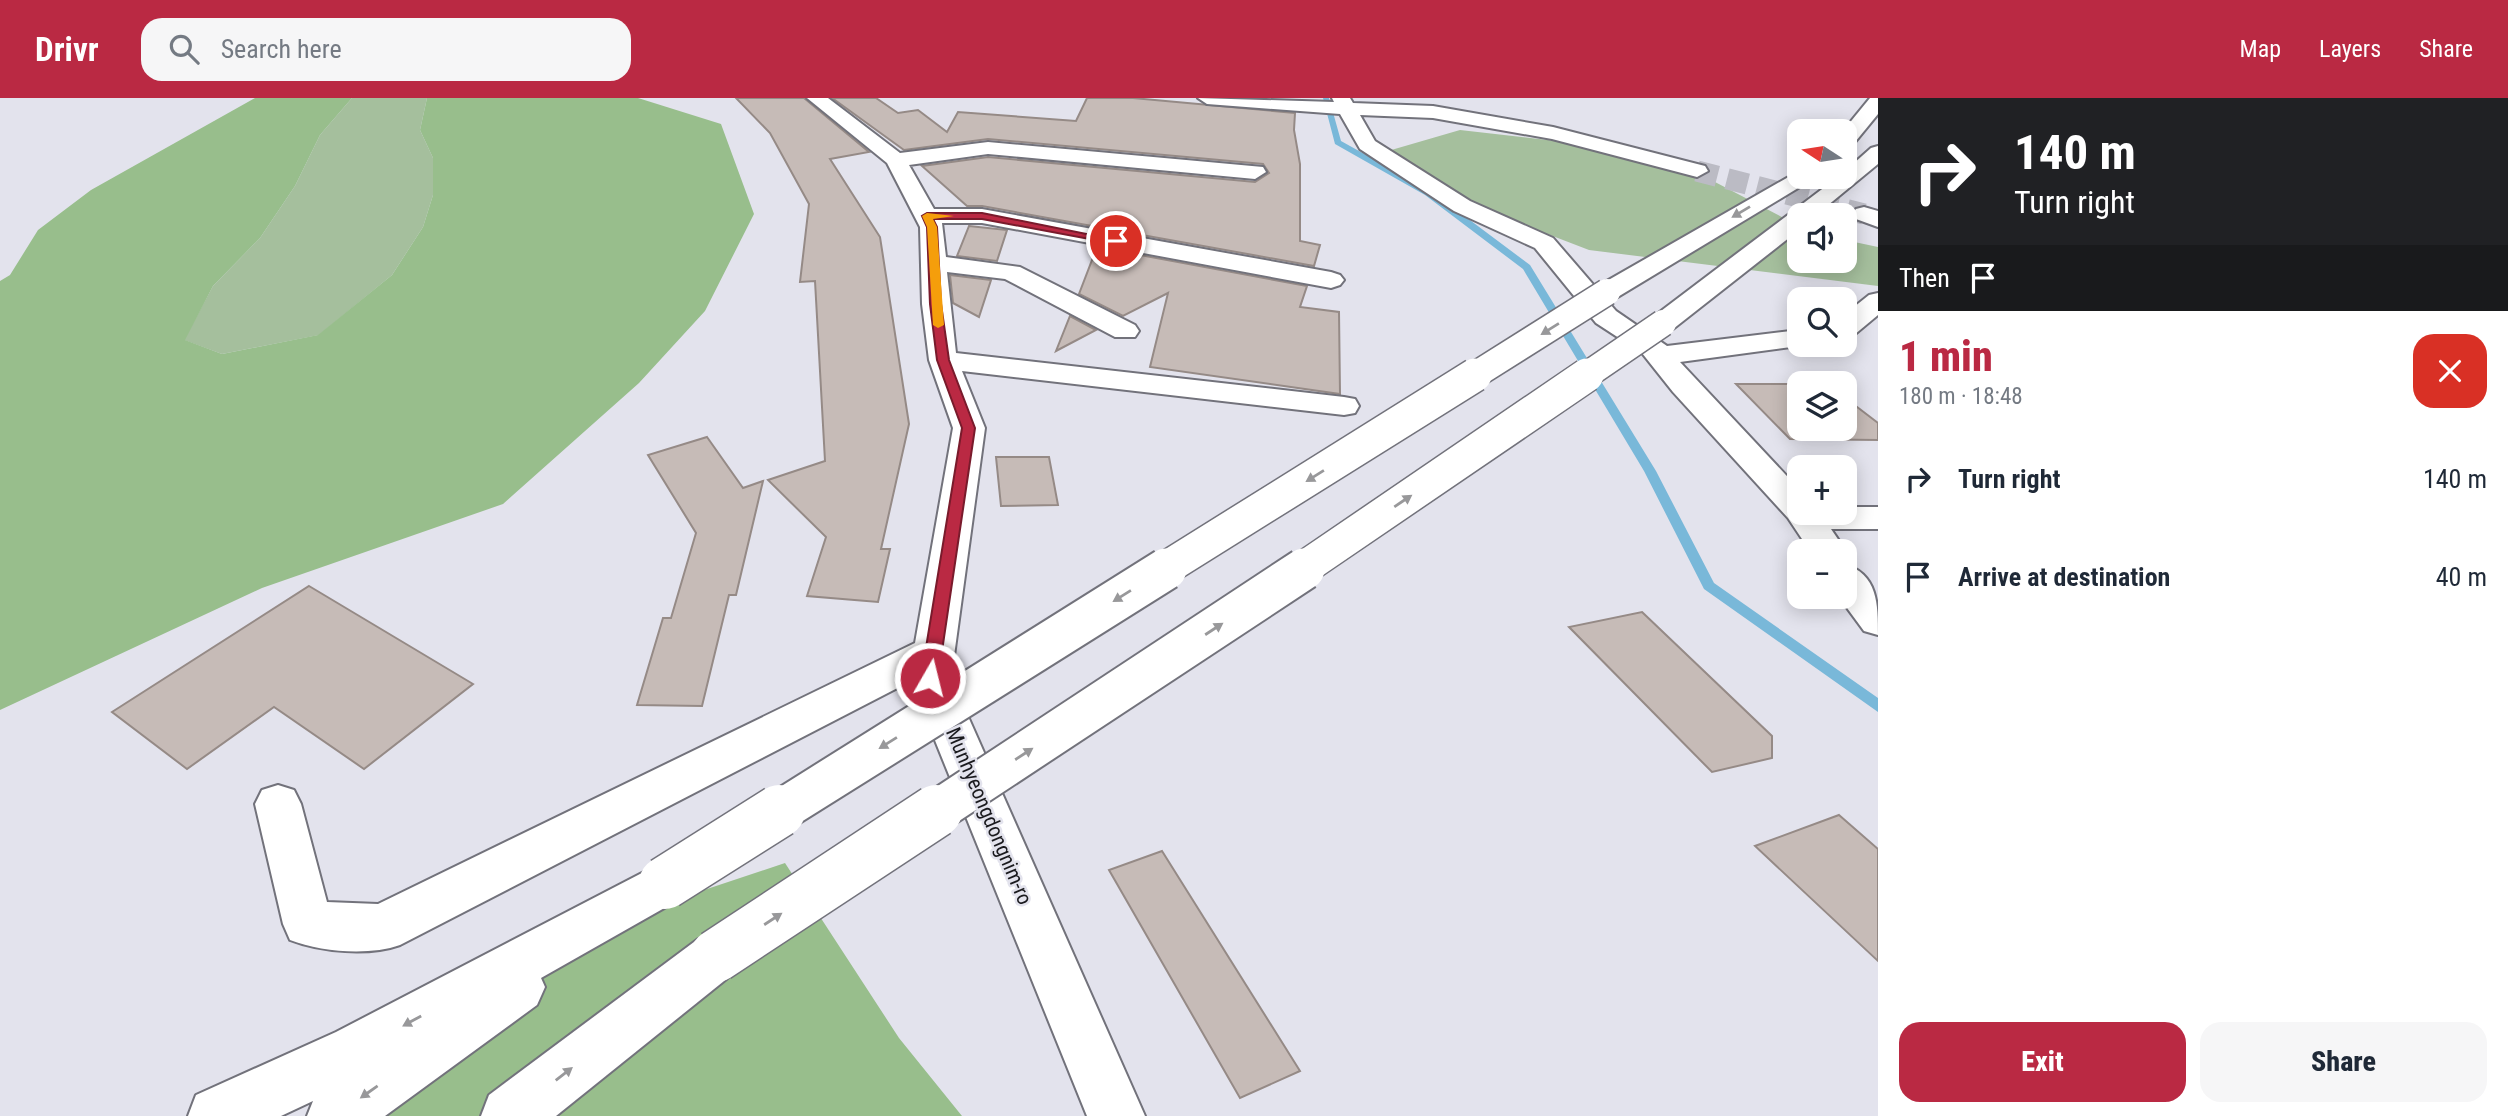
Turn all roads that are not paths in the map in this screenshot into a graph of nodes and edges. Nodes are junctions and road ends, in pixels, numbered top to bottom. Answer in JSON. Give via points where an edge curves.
{"nodes":[{"id":1,"x":816,"y":98,"type":"edge"},
{"id":2,"x":1207,"y":98,"type":"edge"},
{"id":3,"x":1878,"y":101,"type":"edge"},
{"id":4,"x":1343,"y":103,"type":"edge"},
{"id":5,"x":1857,"y":127,"type":"edge"},
{"id":6,"x":1878,"y":152,"type":"edge"},
{"id":7,"x":896,"y":160,"type":"junction"},
{"id":8,"x":1697,"y":171,"type":"tunnel mouth"},
{"id":9,"x":1255,"y":172,"type":"dead end"},
{"id":10,"x":1787,"y":185,"type":"edge"},
{"id":11,"x":1817,"y":203,"type":"edge"},
{"id":12,"x":927,"y":216,"type":"junction"},
{"id":13,"x":1787,"y":228,"type":"edge"},
{"id":14,"x":934,"y":263,"type":"junction"},
{"id":15,"x":1331,"y":281,"type":"dead end"},
{"id":16,"x":1878,"y":301,"type":"edge"},
{"id":17,"x":1857,"y":318,"type":"edge"},
{"id":18,"x":1125,"y":331,"type":"dead end"},
{"id":19,"x":1787,"y":338,"type":"edge"},
{"id":20,"x":1662,"y":340,"type":"junction"},
{"id":21,"x":943,"y":360,"type":"junction"},
{"id":22,"x":1344,"y":406,"type":"dead end"},
{"id":23,"x":1787,"y":494,"type":"edge"},
{"id":24,"x":1857,"y":517,"type":"edge"},
{"id":25,"x":1878,"y":518,"type":"edge"},
{"id":26,"x":1857,"y":593,"type":"edge"},
{"id":27,"x":1878,"y":621,"type":"edge"},
{"id":28,"x":933,"y":652,"type":"junction"},
{"id":29,"x":278,"y":804,"type":"dead end"},
{"id":30,"x":665,"y":883,"type":"junction"},
{"id":31,"x":217,"y":1116,"type":"edge"},
{"id":32,"x":336,"y":1116,"type":"edge"},
{"id":33,"x":510,"y":1116,"type":"edge"},
{"id":34,"x":1116,"y":1116,"type":"edge"}],
"edges":[{"from":1,"to":7,"type":"main road","name":"Munhyeongdongnim-ro"},
{"from":2,"to":4,"type":"main road","via":[[1312,106]]},
{"from":3,"to":5,"type":"main road"},
{"from":4,"to":8,"type":"main road","via":[[1526,128]]},
{"from":4,"to":20,"type":"main road","via":[[1367,145],[1462,206],[1544,243],[1606,317],[1653,347]]},
{"from":6,"to":11,"type":"main road"},
{"from":7,"to":9,"type":"main road","via":[[988,148]]},
{"from":7,"to":12,"type":"main road","name":"Munhyeongdongnim-ro"},
{"from":10,"to":30,"type":"main road","one_way":true,"bridge":true,"via":[[1607,292]]},
{"from":12,"to":14,"type":"main road","name":"Munhyeongdongnim-ro"},
{"from":12,"to":15,"type":"main road","via":[[982,216]]},
{"from":13,"to":20,"type":"main road"},
{"from":14,"to":18,"type":"main road","via":[[1011,272]]},
{"from":14,"to":21,"type":"main road","name":"Munhyeongdongnim-ro"},
{"from":16,"to":17,"type":"main road"},
{"from":19,"to":20,"type":"main road"},
{"from":20,"to":23,"type":"main road"},
{"from":33,"to":20,"type":"main road","one_way":true,"bridge":true,"via":[[716,957]]},
{"from":21,"to":22,"type":"main road"},
{"from":21,"to":28,"type":"main road","name":"Munhyeongdongnim-ro","via":[[969,428]]},
{"from":24,"to":25,"type":"main road"},
{"from":26,"to":27,"type":"main road"},
{"from":28,"to":29,"type":"main road","via":[[382,928],[308,924]]},
{"from":28,"to":34,"type":"main road","name":"Munhyeongdongnim-ro","via":[[930,678]]},
{"from":30,"to":31,"type":"main road","one_way":true,"via":[[356,1052]]},
{"from":30,"to":32,"type":"main road","one_way":true}]}
